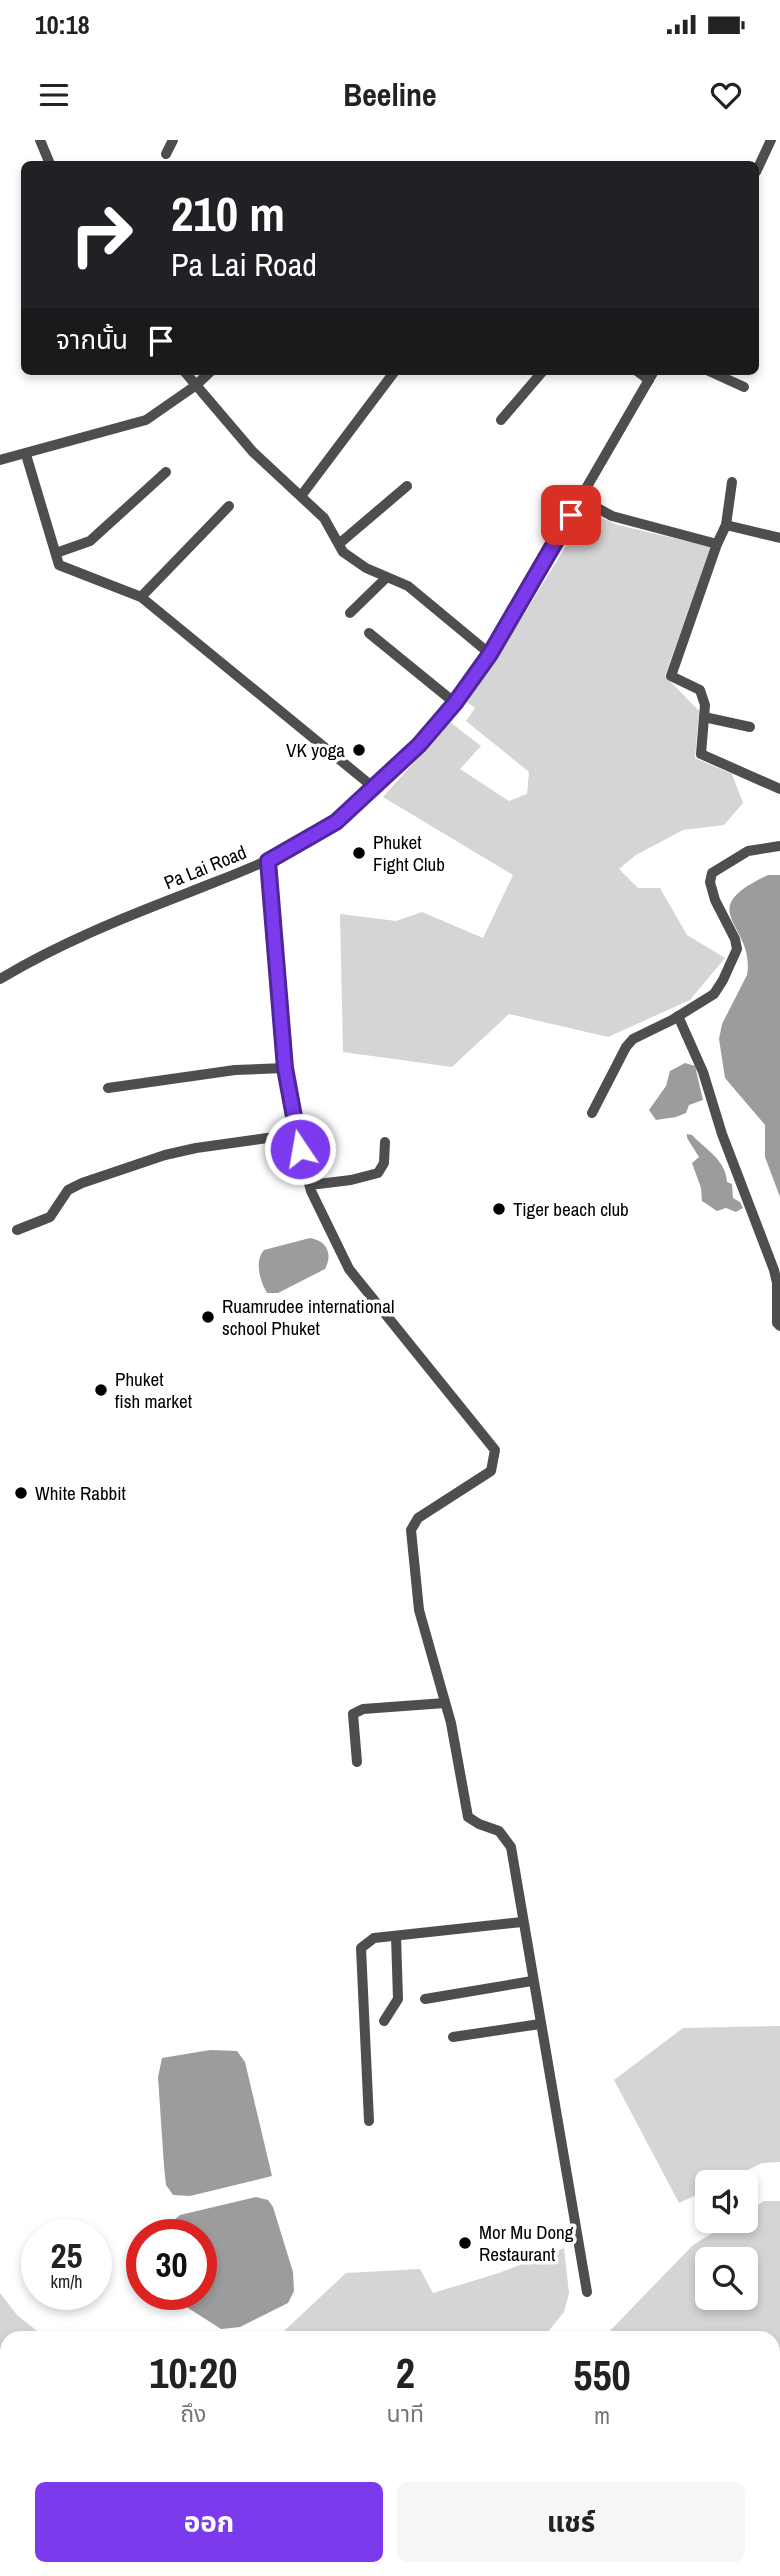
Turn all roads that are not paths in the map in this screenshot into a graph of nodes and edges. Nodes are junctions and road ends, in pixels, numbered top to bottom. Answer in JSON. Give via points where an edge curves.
{"nodes":[{"id":1,"x":40,"y":140,"type":"edge"},
{"id":2,"x":173,"y":140,"type":"edge"},
{"id":3,"x":771,"y":140,"type":"edge"},
{"id":4,"x":166,"y":154,"type":"dead end"},
{"id":5,"x":49,"y":161,"type":"edge"},
{"id":6,"x":759,"y":166,"type":"edge"},
{"id":7,"x":187,"y":375,"type":"edge"},
{"id":8,"x":207,"y":375,"type":"edge"},
{"id":9,"x":392,"y":375,"type":"edge"},
{"id":10,"x":540,"y":375,"type":"edge"},
{"id":11,"x":651,"y":375,"type":"edge"},
{"id":12,"x":718,"y":375,"type":"edge"},
{"id":13,"x":195,"y":386,"type":"junction"},
{"id":14,"x":744,"y":387,"type":"dead end"},
{"id":15,"x":501,"y":420,"type":"dead end"},
{"id":16,"x":27,"y":458,"type":"dead end"},
{"id":17,"x":0,"y":460,"type":"edge"},
{"id":18,"x":166,"y":472,"type":"dead end"},
{"id":19,"x":732,"y":482,"type":"dead end"},
{"id":20,"x":407,"y":486,"type":"dead end"},
{"id":21,"x":301,"y":496,"type":"junction"},
{"id":22,"x":581,"y":499,"type":"junction"},
{"id":23,"x":229,"y":506,"type":"dead end"},
{"id":24,"x":726,"y":525,"type":"junction"},
{"id":25,"x":780,"y":538,"type":"edge"},
{"id":26,"x":340,"y":543,"type":"junction"},
{"id":27,"x":717,"y":544,"type":"junction"},
{"id":28,"x":56,"y":553,"type":"junction"},
{"id":29,"x":387,"y":578,"type":"junction"},
{"id":30,"x":141,"y":597,"type":"junction"},
{"id":31,"x":350,"y":613,"type":"dead end"},
{"id":32,"x":369,"y":633,"type":"dead end"},
{"id":33,"x":490,"y":654,"type":"junction"},
{"id":34,"x":455,"y":703,"type":"junction"},
{"id":35,"x":704,"y":717,"type":"junction"},
{"id":36,"x":750,"y":727,"type":"dead end"},
{"id":37,"x":373,"y":787,"type":"junction"},
{"id":38,"x":780,"y":789,"type":"edge"},
{"id":39,"x":780,"y":846,"type":"edge"},
{"id":40,"x":268,"y":861,"type":"junction"},
{"id":41,"x":0,"y":979,"type":"edge"},
{"id":42,"x":678,"y":1016,"type":"junction"},
{"id":43,"x":285,"y":1068,"type":"junction"},
{"id":44,"x":108,"y":1088,"type":"dead end"},
{"id":45,"x":592,"y":1113,"type":"dead end"},
{"id":46,"x":296,"y":1134,"type":"junction"},
{"id":47,"x":385,"y":1142,"type":"dead end"},
{"id":48,"x":310,"y":1185,"type":"junction"},
{"id":49,"x":17,"y":1230,"type":"dead end"},
{"id":50,"x":780,"y":1326,"type":"edge"},
{"id":51,"x":445,"y":1703,"type":"junction"},
{"id":52,"x":357,"y":1762,"type":"dead end"},
{"id":53,"x":522,"y":1922,"type":"junction"},
{"id":54,"x":396,"y":1936,"type":"junction"},
{"id":55,"x":533,"y":1981,"type":"junction"},
{"id":56,"x":425,"y":1999,"type":"dead end"},
{"id":57,"x":384,"y":2021,"type":"dead end"},
{"id":58,"x":540,"y":2024,"type":"junction"},
{"id":59,"x":453,"y":2038,"type":"dead end"},
{"id":60,"x":369,"y":2121,"type":"dead end"},
{"id":61,"x":587,"y":2292,"type":"dead end"}],
"edges":[{"from":1,"to":5,"type":"street"},
{"from":2,"to":4,"type":"street"},
{"from":3,"to":6,"type":"street"},
{"from":7,"to":13,"type":"street"},
{"from":8,"to":13,"type":"street"},
{"from":9,"to":21,"type":"street"},
{"from":10,"to":15,"type":"street"},
{"from":11,"to":22,"type":"street","name":"Pa Lai Road"},
{"from":12,"to":14,"type":"street"},
{"from":13,"to":17,"type":"street","via":[[146,420]]},
{"from":13,"to":21,"type":"street","via":[[253,452]]},
{"from":16,"to":28,"type":"street"},
{"from":18,"to":28,"type":"street","via":[[90,541]]},
{"from":19,"to":24,"type":"street"},
{"from":20,"to":26,"type":"street"},
{"from":21,"to":26,"type":"street","via":[[324,518]]},
{"from":22,"to":27,"type":"street","via":[[612,516]]},
{"from":22,"to":33,"type":"street","name":"Pa Lai Road"},
{"from":23,"to":30,"type":"street"},
{"from":24,"to":25,"type":"street"},
{"from":24,"to":27,"type":"street"},
{"from":26,"to":29,"type":"street","via":[[343,552]]},
{"from":27,"to":35,"type":"street","via":[[671,676],[700,690]]},
{"from":28,"to":30,"type":"street","via":[[59,565]]},
{"from":29,"to":31,"type":"street"},
{"from":29,"to":33,"type":"street","via":[[408,586]]},
{"from":30,"to":37,"type":"street"},
{"from":32,"to":34,"type":"street"},
{"from":33,"to":34,"type":"street","name":"Pa Lai Road"},
{"from":34,"to":37,"type":"street","name":"Pa Lai Road","via":[[419,745]]},
{"from":35,"to":36,"type":"street"},
{"from":35,"to":38,"type":"street","via":[[701,754]]},
{"from":37,"to":40,"type":"street","name":"Pa Lai Road","via":[[336,822]]},
{"from":39,"to":42,"type":"street","via":[[748,851],[712,873],[715,900],[735,939],[736,952],[714,993]]},
{"from":40,"to":41,"type":"street","name":"Pa Lai Road","via":[[107,925]]},
{"from":40,"to":43,"type":"street"},
{"from":42,"to":45,"type":"street","via":[[626,1046]]},
{"from":42,"to":50,"type":"street","via":[[703,1072],[774,1270]]},
{"from":43,"to":44,"type":"street","via":[[235,1070]]},
{"from":43,"to":46,"type":"street"},
{"from":46,"to":48,"type":"street"},
{"from":46,"to":49,"type":"street","via":[[195,1148],[82,1183],[68,1191],[50,1217]]},
{"from":47,"to":48,"type":"street","via":[[384,1163],[378,1173]]},
{"from":48,"to":51,"type":"street","via":[[349,1269],[495,1450],[491,1471],[418,1518],[411,1530],[419,1610]]},
{"from":51,"to":52,"type":"street","via":[[363,1709],[353,1714]]},
{"from":51,"to":53,"type":"street","via":[[468,1816],[499,1831],[511,1847]]},
{"from":53,"to":54,"type":"street"},
{"from":53,"to":55,"type":"street"},
{"from":54,"to":57,"type":"street","via":[[398,1999]]},
{"from":54,"to":60,"type":"street","via":[[374,1938],[361,1948]]},
{"from":55,"to":56,"type":"street"},
{"from":55,"to":58,"type":"street"},
{"from":58,"to":59,"type":"street"},
{"from":58,"to":61,"type":"street"}]}
